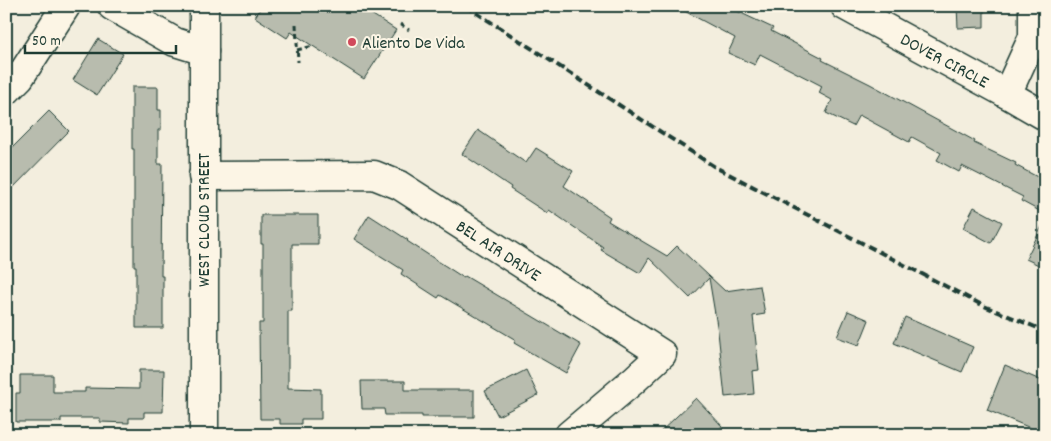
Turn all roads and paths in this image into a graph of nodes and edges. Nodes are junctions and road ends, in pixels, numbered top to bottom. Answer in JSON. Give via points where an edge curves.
{"nodes":[{"id":1,"x":66,"y":6,"type":"edge"},
{"id":2,"x":112,"y":6,"type":"edge"},
{"id":3,"x":204,"y":6,"type":"edge"},
{"id":4,"x":845,"y":6,"type":"edge"},
{"id":5,"x":1033,"y":6,"type":"edge"},
{"id":6,"x":296,"y":24,"type":"dead end"},
{"id":7,"x":400,"y":24,"type":"dead end"},
{"id":8,"x":409,"y":30,"type":"dead end"},
{"id":9,"x":313,"y":46,"type":"dead end"},
{"id":10,"x":204,"y":50,"type":"junction"},
{"id":11,"x":297,"y":50,"type":"junction"},
{"id":12,"x":298,"y":62,"type":"dead end"},
{"id":13,"x":6,"y":91,"type":"edge"},
{"id":14,"x":1007,"y":94,"type":"junction"},
{"id":15,"x":1045,"y":116,"type":"edge"},
{"id":16,"x":203,"y":176,"type":"junction"},
{"id":17,"x":204,"y":435,"type":"edge"},
{"id":18,"x":569,"y":435,"type":"edge"}],
"edges":[{"from":1,"to":13,"type":"street","via":[[20,77]]},
{"from":2,"to":10,"type":"street","via":[[175,42]]},
{"from":3,"to":10,"type":"street","name":"WEST CLOUD STREET"},
{"from":4,"to":14,"type":"street","name":"DOVER CIRCLE"},
{"from":5,"to":14,"type":"street","via":[[1033,37]]},
{"from":6,"to":11,"type":"path"},
{"from":7,"to":8,"type":"path"},
{"from":9,"to":11,"type":"path"},
{"from":10,"to":16,"type":"street","name":"WEST CLOUD STREET"},
{"from":11,"to":12,"type":"path"},
{"from":14,"to":15,"type":"street","name":"DOVER CIRCLE"},
{"from":16,"to":17,"type":"street","name":"WEST CLOUD STREET"},
{"from":16,"to":18,"type":"street","name":"BEL AIR DRIVE","via":[[374,175],[399,185],[662,354]]}]}
